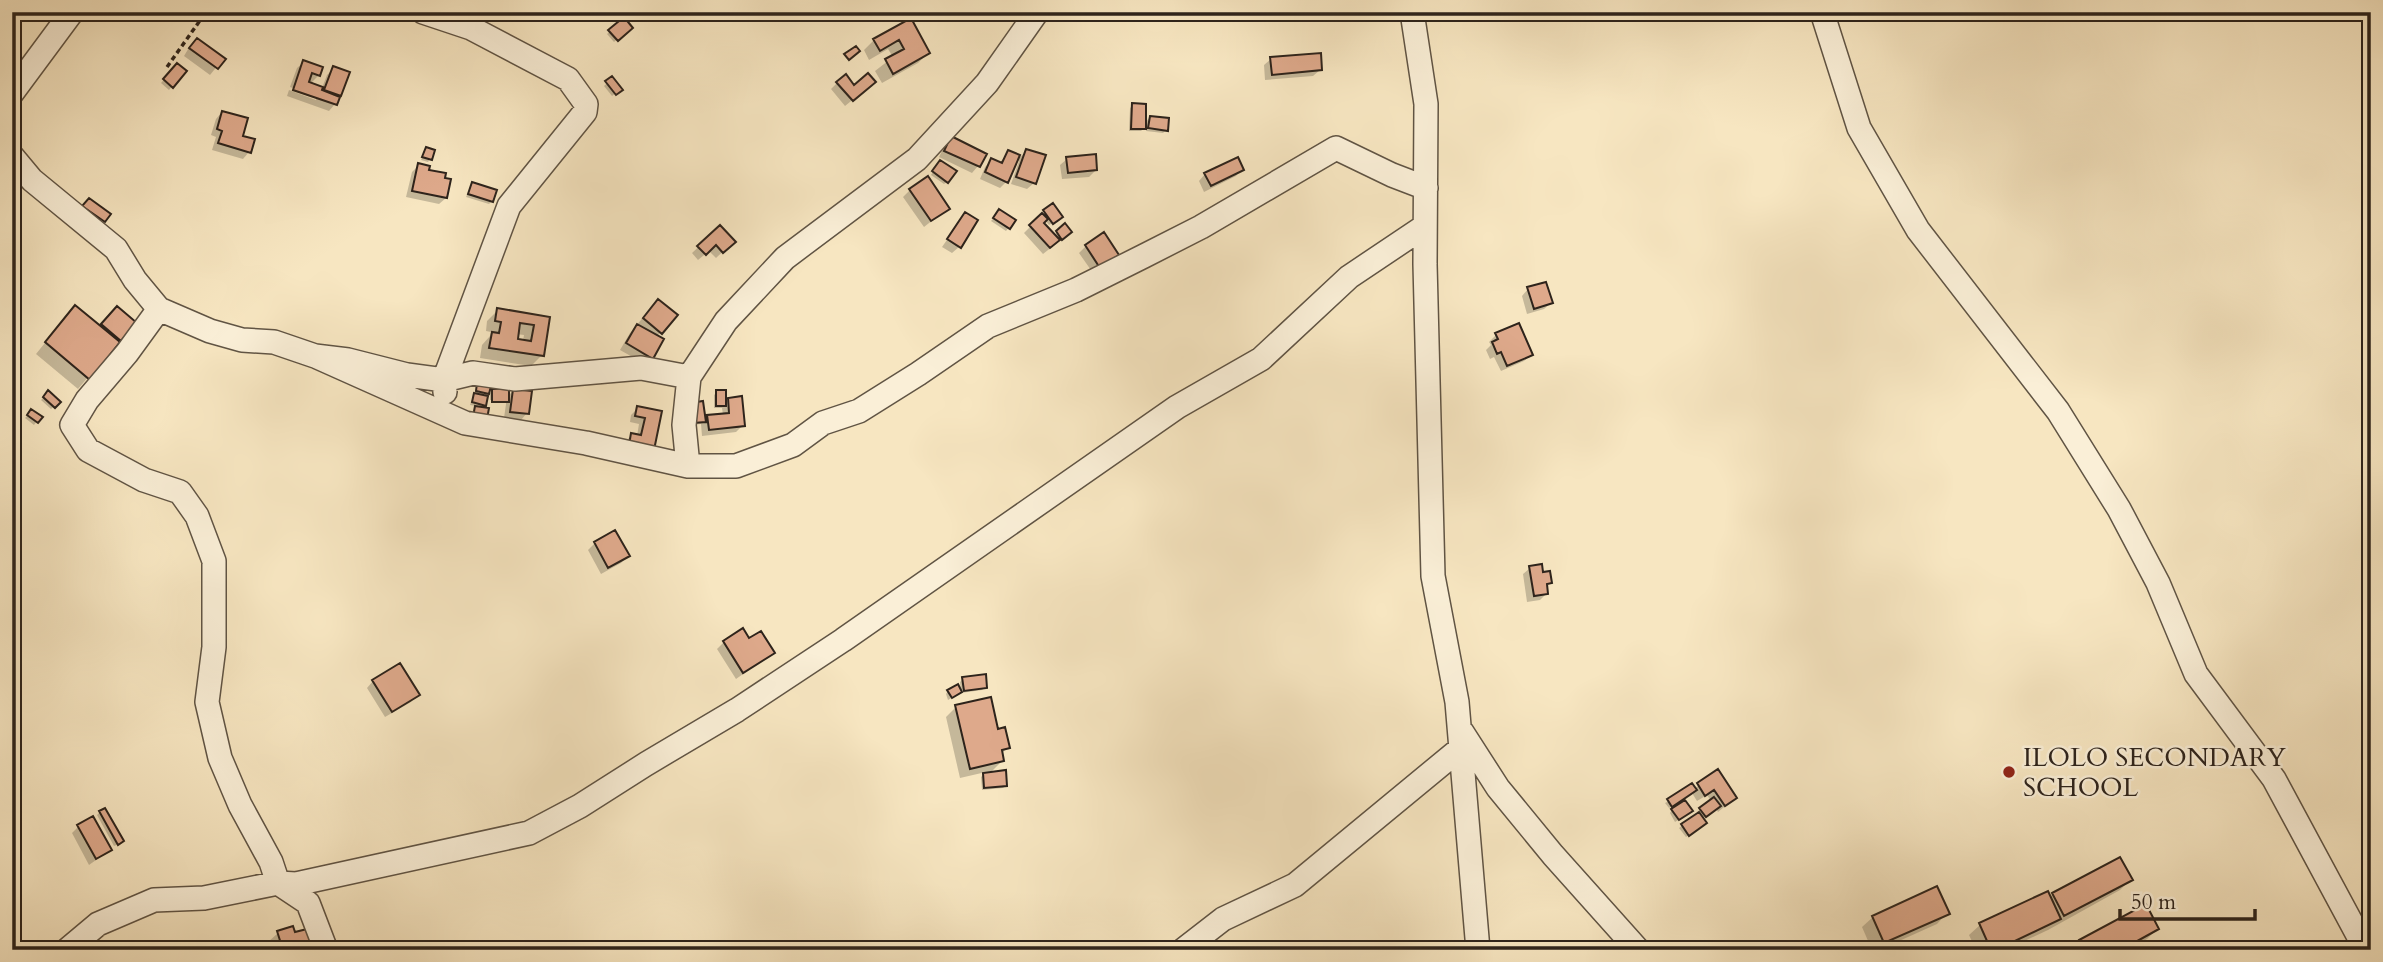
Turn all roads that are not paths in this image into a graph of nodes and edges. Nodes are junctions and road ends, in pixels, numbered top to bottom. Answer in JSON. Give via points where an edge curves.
{"nodes":[{"id":1,"x":72,"y":12,"type":"edge"},
{"id":2,"x":423,"y":12,"type":"edge"},
{"id":3,"x":1037,"y":12,"type":"edge"},
{"id":4,"x":1412,"y":12,"type":"edge"},
{"id":5,"x":1822,"y":12,"type":"edge"},
{"id":6,"x":12,"y":93,"type":"edge"},
{"id":7,"x":12,"y":156,"type":"edge"},
{"id":8,"x":1426,"y":188,"type":"junction"},
{"id":9,"x":1425,"y":226,"type":"junction"},
{"id":10,"x":159,"y":309,"type":"junction"},
{"id":11,"x":315,"y":356,"type":"junction"},
{"id":12,"x":690,"y":377,"type":"junction"},
{"id":13,"x":444,"y":380,"type":"junction"},
{"id":14,"x":447,"y":416,"type":"junction"},
{"id":15,"x":688,"y":466,"type":"junction"},
{"id":16,"x":1460,"y":738,"type":"junction"},
{"id":17,"x":278,"y":883,"type":"junction"},
{"id":18,"x":68,"y":950,"type":"edge"},
{"id":19,"x":326,"y":950,"type":"edge"},
{"id":20,"x":1184,"y":950,"type":"edge"},
{"id":21,"x":1478,"y":950,"type":"edge"},
{"id":22,"x":1638,"y":950,"type":"edge"},
{"id":23,"x":2366,"y":950,"type":"edge"}],
"edges":[{"from":1,"to":6,"type":"street"},
{"from":2,"to":13,"type":"street","via":[[471,28],[568,79],[586,104],[586,112],[509,206]]},
{"from":3,"to":12,"type":"street","via":[[987,83],[917,159],[785,258],[726,321]]},
{"from":4,"to":8,"type":"street","via":[[1426,104]]},
{"from":5,"to":23,"type":"street","via":[[1859,128],[1917,230],[2058,411],[2158,583],[2196,674],[2274,779]]},
{"from":7,"to":10,"type":"street","via":[[32,180],[117,249]]},
{"from":8,"to":9,"type":"street"},
{"from":8,"to":15,"type":"street","via":[[1336,148],[1144,257],[988,326],[859,411],[822,423],[793,445],[736,466]]},
{"from":9,"to":16,"type":"street","via":[[1433,576]]},
{"from":9,"to":17,"type":"street","via":[[1349,277],[1261,359],[1177,407],[843,640],[580,806],[529,833],[296,884]]},
{"from":10,"to":11,"type":"street","via":[[210,331],[274,342]]},
{"from":10,"to":17,"type":"street","via":[[72,425],[88,450],[144,480],[180,492],[197,516],[214,561],[214,647],[207,702],[220,758]]},
{"from":11,"to":13,"type":"street"},
{"from":11,"to":14,"type":"street"},
{"from":12,"to":13,"type":"street","via":[[641,368],[515,379],[473,373]]},
{"from":12,"to":15,"type":"street","via":[[684,425]]},
{"from":13,"to":14,"type":"street"},
{"from":14,"to":15,"type":"street","via":[[464,424],[586,443]]},
{"from":16,"to":20,"type":"street","via":[[1295,885],[1223,919]]},
{"from":16,"to":21,"type":"street"},
{"from":16,"to":22,"type":"street","via":[[1553,855]]},
{"from":17,"to":18,"type":"street","via":[[204,898],[154,900],[98,924]]},
{"from":17,"to":19,"type":"street","via":[[307,903]]}]}
